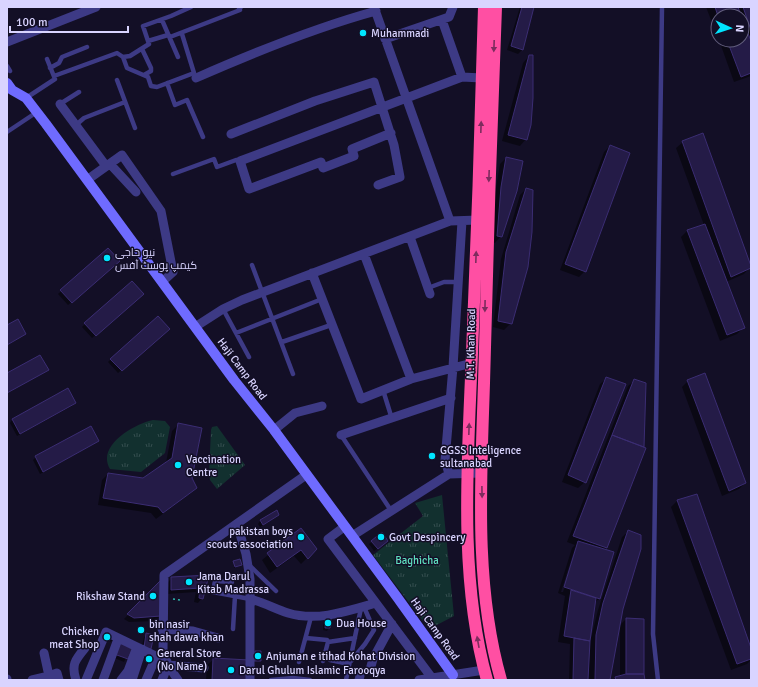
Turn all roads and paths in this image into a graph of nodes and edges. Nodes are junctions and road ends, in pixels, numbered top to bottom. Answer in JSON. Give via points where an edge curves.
{"nodes":[{"id":1,"x":96,"y":7,"type":"edge"},
{"id":2,"x":190,"y":7,"type":"edge"},
{"id":3,"x":241,"y":7,"type":"edge"},
{"id":4,"x":453,"y":7,"type":"edge"},
{"id":5,"x":484,"y":7,"type":"edge"},
{"id":6,"x":496,"y":7,"type":"edge"},
{"id":7,"x":662,"y":7,"type":"edge"},
{"id":8,"x":375,"y":9,"type":"edge"},
{"id":9,"x":162,"y":20,"type":"junction"},
{"id":10,"x":442,"y":20,"type":"junction"},
{"id":11,"x":182,"y":34,"type":"junction"},
{"id":12,"x":169,"y":36,"type":"junction"},
{"id":13,"x":385,"y":39,"type":"junction"},
{"id":14,"x":148,"y":41,"type":"junction"},
{"id":15,"x":7,"y":42,"type":"edge"},
{"id":16,"x":87,"y":47,"type":"dead end"},
{"id":17,"x":142,"y":49,"type":"junction"},
{"id":18,"x":123,"y":57,"type":"junction"},
{"id":19,"x":178,"y":57,"type":"dead end"},
{"id":20,"x":47,"y":59,"type":"dead end"},
{"id":21,"x":50,"y":68,"type":"junction"},
{"id":22,"x":144,"y":75,"type":"junction"},
{"id":23,"x":54,"y":76,"type":"junction"},
{"id":24,"x":462,"y":77,"type":"junction"},
{"id":25,"x":196,"y":78,"type":"dead end"},
{"id":26,"x":482,"y":78,"type":"junction"},
{"id":27,"x":117,"y":80,"type":"dead end"},
{"id":28,"x":7,"y":83,"type":"edge"},
{"id":29,"x":167,"y":83,"type":"junction"},
{"id":30,"x":79,"y":92,"type":"dead end"},
{"id":31,"x":26,"y":98,"type":"junction"},
{"id":32,"x":406,"y":99,"type":"junction"},
{"id":33,"x":125,"y":102,"type":"junction"},
{"id":34,"x":60,"y":104,"type":"joint"},
{"id":35,"x":384,"y":108,"type":"junction"},
{"id":36,"x":36,"y":112,"type":"junction"},
{"id":37,"x":76,"y":124,"type":"junction"},
{"id":38,"x":135,"y":128,"type":"dead end"},
{"id":39,"x":7,"y":132,"type":"edge"},
{"id":40,"x":391,"y":133,"type":"junction"},
{"id":41,"x":232,"y":134,"type":"dead end"},
{"id":42,"x":203,"y":137,"type":"dead end"},
{"id":43,"x":240,"y":161,"type":"junction"},
{"id":44,"x":108,"y":165,"type":"junction"},
{"id":45,"x":173,"y":174,"type":"dead end"},
{"id":46,"x":87,"y":180,"type":"junction"},
{"id":47,"x":378,"y":185,"type":"dead end"},
{"id":48,"x":136,"y":192,"type":"dead end"},
{"id":49,"x":478,"y":220,"type":"junction"},
{"id":50,"x":450,"y":221,"type":"junction"},
{"id":51,"x":462,"y":221,"type":"junction"},
{"id":52,"x":410,"y":237,"type":"junction"},
{"id":53,"x":364,"y":254,"type":"junction"},
{"id":54,"x":252,"y":265,"type":"dead end"},
{"id":55,"x":312,"y":273,"type":"junction"},
{"id":56,"x":162,"y":282,"type":"junction"},
{"id":57,"x":458,"y":282,"type":"junction"},
{"id":58,"x":429,"y":291,"type":"joint"},
{"id":59,"x":263,"y":292,"type":"junction"},
{"id":60,"x":322,"y":299,"type":"junction"},
{"id":61,"x":223,"y":309,"type":"junction"},
{"id":62,"x":273,"y":318,"type":"junction"},
{"id":63,"x":331,"y":324,"type":"junction"},
{"id":64,"x":195,"y":327,"type":"junction"},
{"id":65,"x":236,"y":333,"type":"junction"},
{"id":66,"x":282,"y":342,"type":"junction"},
{"id":67,"x":249,"y":357,"type":"dead end"},
{"id":68,"x":472,"y":362,"type":"junction"},
{"id":69,"x":454,"y":367,"type":"junction"},
{"id":70,"x":293,"y":374,"type":"dead end"},
{"id":71,"x":411,"y":379,"type":"junction"},
{"id":72,"x":383,"y":390,"type":"junction"},
{"id":73,"x":451,"y":398,"type":"junction"},
{"id":74,"x":322,"y":406,"type":"dead end"},
{"id":75,"x":392,"y":419,"type":"junction"},
{"id":76,"x":274,"y":430,"type":"junction"},
{"id":77,"x":341,"y":434,"type":"joint"},
{"id":78,"x":468,"y":473,"type":"junction"},
{"id":79,"x":481,"y":473,"type":"junction"},
{"id":80,"x":449,"y":474,"type":"junction"},
{"id":81,"x":306,"y":475,"type":"junction"},
{"id":82,"x":392,"y":512,"type":"junction"},
{"id":83,"x":238,"y":524,"type":"junction"},
{"id":84,"x":344,"y":527,"type":"junction"},
{"id":85,"x":352,"y":536,"type":"junction"},
{"id":86,"x":247,"y":564,"type":"junction"},
{"id":87,"x":232,"y":582,"type":"dead end"},
{"id":88,"x":276,"y":591,"type":"dead end"},
{"id":89,"x":235,"y":596,"type":"junction"},
{"id":90,"x":250,"y":599,"type":"junction"},
{"id":91,"x":376,"y":603,"type":"junction"},
{"id":92,"x":363,"y":607,"type":"junction"},
{"id":93,"x":311,"y":617,"type":"junction"},
{"id":94,"x":392,"y":624,"type":"junction"},
{"id":95,"x":162,"y":629,"type":"junction"},
{"id":96,"x":233,"y":630,"type":"dead end"},
{"id":97,"x":218,"y":638,"type":"dead end"},
{"id":98,"x":306,"y":638,"type":"junction"},
{"id":99,"x":356,"y":638,"type":"junction"},
{"id":100,"x":118,"y":639,"type":"junction"},
{"id":101,"x":328,"y":642,"type":"junction"},
{"id":102,"x":85,"y":648,"type":"dead end"},
{"id":103,"x":140,"y":648,"type":"junction"},
{"id":104,"x":44,"y":653,"type":"dead end"},
{"id":105,"x":156,"y":657,"type":"junction"},
{"id":106,"x":323,"y":660,"type":"dead end"},
{"id":107,"x":330,"y":660,"type":"dead end"},
{"id":108,"x":299,"y":662,"type":"dead end"},
{"id":109,"x":167,"y":663,"type":"junction"},
{"id":110,"x":350,"y":663,"type":"junction"},
{"id":111,"x":204,"y":668,"type":"dead end"},
{"id":112,"x":370,"y":670,"type":"dead end"},
{"id":113,"x":453,"y":675,"type":"junction"},
{"id":114,"x":485,"y":675,"type":"edge"},
{"id":115,"x":48,"y":676,"type":"junction"},
{"id":116,"x":432,"y":678,"type":"junction"},
{"id":117,"x":175,"y":679,"type":"edge"},
{"id":118,"x":32,"y":680,"type":"edge"},
{"id":119,"x":58,"y":680,"type":"edge"},
{"id":120,"x":76,"y":680,"type":"edge"},
{"id":121,"x":86,"y":680,"type":"edge"},
{"id":122,"x":103,"y":680,"type":"edge"},
{"id":123,"x":122,"y":680,"type":"edge"},
{"id":124,"x":132,"y":680,"type":"edge"},
{"id":125,"x":146,"y":680,"type":"edge"},
{"id":126,"x":162,"y":680,"type":"edge"},
{"id":127,"x":250,"y":680,"type":"edge"},
{"id":128,"x":271,"y":680,"type":"edge"},
{"id":129,"x":310,"y":680,"type":"edge"},
{"id":130,"x":346,"y":680,"type":"edge"},
{"id":131,"x":419,"y":680,"type":"edge"},
{"id":132,"x":501,"y":680,"type":"edge"},
{"id":133,"x":658,"y":680,"type":"edge"}],
"edges":[{"from":1,"to":15,"type":"street"},
{"from":2,"to":9,"type":"lane"},
{"from":3,"to":11,"type":"lane","via":[[240,10],[183,31]]},
{"from":4,"to":10,"type":"street","via":[[449,17]]},
{"from":5,"to":26,"type":"highway","name":"M.T. Khan Road"},
{"from":6,"to":79,"type":"highway","name":"M.T. Khan Road","one_way":true,"via":[[487,220]]},
{"from":7,"to":133,"type":"lane","via":[[653,634]]},
{"from":8,"to":13,"type":"street"},
{"from":8,"to":25,"type":"street","via":[[267,47]]},
{"from":9,"to":12,"type":"lane"},
{"from":9,"to":14,"type":"lane","via":[[143,26]]},
{"from":10,"to":13,"type":"street"},
{"from":10,"to":24,"type":"street"},
{"from":11,"to":12,"type":"lane"},
{"from":11,"to":29,"type":"lane","via":[[194,73]]},
{"from":12,"to":14,"type":"lane"},
{"from":12,"to":19,"type":"lane"},
{"from":13,"to":32,"type":"street"},
{"from":14,"to":17,"type":"lane","via":[[150,44]]},
{"from":16,"to":21,"type":"lane","via":[[62,58]]},
{"from":17,"to":18,"type":"lane"},
{"from":17,"to":22,"type":"lane","via":[[151,68],[150,72]]},
{"from":18,"to":22,"type":"lane","via":[[127,68]]},
{"from":18,"to":23,"type":"lane","via":[[116,53]]},
{"from":20,"to":21,"type":"lane"},
{"from":21,"to":23,"type":"lane"},
{"from":22,"to":29,"type":"lane","via":[[148,77],[152,86]]},
{"from":23,"to":31,"type":"lane","via":[[55,79]]},
{"from":24,"to":26,"type":"street"},
{"from":24,"to":32,"type":"street"},
{"from":49,"to":26,"type":"highway","name":"M.T. Khan Road","one_way":true},
{"from":27,"to":33,"type":"lane"},
{"from":28,"to":31,"type":"street","name":"Haji Camp Road","via":[[12,90]]},
{"from":29,"to":42,"type":"lane","via":[[175,105],[187,100]]},
{"from":30,"to":34,"type":"lane"},
{"from":31,"to":36,"type":"street","name":"Haji Camp Road"},
{"from":32,"to":35,"type":"street"},
{"from":32,"to":50,"type":"street"},
{"from":33,"to":37,"type":"lane","via":[[84,118]]},
{"from":33,"to":38,"type":"lane"},
{"from":34,"to":37,"type":"street"},
{"from":35,"to":40,"type":"street"},
{"from":35,"to":41,"type":"street","via":[[374,82],[315,101]]},
{"from":35,"to":43,"type":"street"},
{"from":36,"to":39,"type":"lane"},
{"from":36,"to":46,"type":"street","name":"Haji Camp Road"},
{"from":37,"to":44,"type":"street"},
{"from":40,"to":43,"type":"street","via":[[352,149],[354,156],[323,168],[321,162],[249,189]]},
{"from":40,"to":47,"type":"street","via":[[400,177]]},
{"from":43,"to":45,"type":"lane","via":[[217,167],[214,159]]},
{"from":44,"to":46,"type":"street"},
{"from":44,"to":48,"type":"street"},
{"from":44,"to":56,"type":"street","via":[[122,155],[161,211],[173,272]]},
{"from":46,"to":56,"type":"street","name":"Haji Camp Road"},
{"from":49,"to":51,"type":"street"},
{"from":68,"to":49,"type":"highway","name":"M.T. Khan Road","one_way":true},
{"from":50,"to":51,"type":"street"},
{"from":50,"to":52,"type":"street"},
{"from":51,"to":57,"type":"street"},
{"from":52,"to":53,"type":"street"},
{"from":52,"to":58,"type":"street"},
{"from":53,"to":55,"type":"street"},
{"from":53,"to":71,"type":"street"},
{"from":54,"to":59,"type":"lane"},
{"from":55,"to":59,"type":"street"},
{"from":55,"to":60,"type":"street"},
{"from":56,"to":64,"type":"street","name":"Haji Camp Road"},
{"from":57,"to":58,"type":"lane","via":[[444,282]]},
{"from":57,"to":69,"type":"street"},
{"from":59,"to":61,"type":"street"},
{"from":59,"to":62,"type":"lane"},
{"from":60,"to":62,"type":"lane"},
{"from":60,"to":63,"type":"street"},
{"from":61,"to":64,"type":"street"},
{"from":61,"to":65,"type":"lane"},
{"from":62,"to":65,"type":"lane"},
{"from":62,"to":66,"type":"lane"},
{"from":63,"to":66,"type":"lane"},
{"from":63,"to":72,"type":"street","via":[[361,399]]},
{"from":64,"to":76,"type":"street","name":"Haji Camp Road"},
{"from":65,"to":67,"type":"lane"},
{"from":66,"to":70,"type":"lane"},
{"from":68,"to":69,"type":"street"},
{"from":78,"to":68,"type":"highway","name":"M.T. Khan Road","one_way":true},
{"from":69,"to":71,"type":"street"},
{"from":69,"to":73,"type":"street"},
{"from":71,"to":72,"type":"street"},
{"from":72,"to":75,"type":"lane"},
{"from":73,"to":75,"type":"street"},
{"from":73,"to":80,"type":"street","via":[[446,460]]},
{"from":74,"to":76,"type":"street","via":[[295,413]]},
{"from":75,"to":77,"type":"street"},
{"from":76,"to":81,"type":"street","name":"Haji Camp Road"},
{"from":77,"to":82,"type":"lane"},
{"from":78,"to":79,"type":"street"},
{"from":78,"to":80,"type":"street"},
{"from":114,"to":78,"type":"highway","name":"M.T. Khan Road","one_way":true,"via":[[470,583]]},
{"from":79,"to":132,"type":"highway","name":"M.T. Khan Road","one_way":true,"via":[[484,578],[490,628]]},
{"from":80,"to":82,"type":"street"},
{"from":81,"to":83,"type":"street"},
{"from":81,"to":84,"type":"street","name":"Haji Camp Road"},
{"from":82,"to":85,"type":"street"},
{"from":83,"to":86,"type":"street"},
{"from":83,"to":95,"type":"street","via":[[164,575]]},
{"from":84,"to":85,"type":"street","name":"Haji Camp Road"},
{"from":84,"to":91,"type":"street","via":[[328,539]]},
{"from":85,"to":113,"type":"street","name":"Haji Camp Road"},
{"from":86,"to":88,"type":"lane"},
{"from":86,"to":90,"type":"street"},
{"from":87,"to":89,"type":"lane","via":[[215,581],[213,592]]},
{"from":89,"to":90,"type":"lane"},
{"from":89,"to":96,"type":"lane"},
{"from":90,"to":93,"type":"street","via":[[289,613]]},
{"from":90,"to":127,"type":"street"},
{"from":91,"to":92,"type":"street"},
{"from":91,"to":94,"type":"street"},
{"from":92,"to":93,"type":"street"},
{"from":92,"to":99,"type":"lane"},
{"from":92,"to":110,"type":"lane","via":[[374,630]]},
{"from":93,"to":98,"type":"lane"},
{"from":94,"to":112,"type":"street"},
{"from":94,"to":116,"type":"street"},
{"from":95,"to":97,"type":"street","via":[[193,631]]},
{"from":95,"to":109,"type":"street","via":[[163,652]]},
{"from":98,"to":101,"type":"lane"},
{"from":98,"to":108,"type":"lane"},
{"from":99,"to":101,"type":"lane"},
{"from":99,"to":110,"type":"lane"},
{"from":100,"to":103,"type":"street"},
{"from":100,"to":121,"type":"street","via":[[106,632]]},
{"from":100,"to":122,"type":"street"},
{"from":101,"to":106,"type":"lane"},
{"from":102,"to":120,"type":"street","via":[[72,665]]},
{"from":103,"to":105,"type":"street"},
{"from":103,"to":123,"type":"street"},
{"from":103,"to":124,"type":"street"},
{"from":104,"to":115,"type":"street"},
{"from":105,"to":109,"type":"street"},
{"from":105,"to":125,"type":"street"},
{"from":107,"to":110,"type":"lane"},
{"from":109,"to":111,"type":"street"},
{"from":109,"to":117,"type":"street"},
{"from":109,"to":126,"type":"street"},
{"from":110,"to":130,"type":"lane"},
{"from":113,"to":114,"type":"street"},
{"from":113,"to":116,"type":"street"},
{"from":115,"to":118,"type":"street"},
{"from":115,"to":119,"type":"street","via":[[57,673]]},
{"from":116,"to":131,"type":"street"},
{"from":128,"to":129,"type":"lane"}]}
